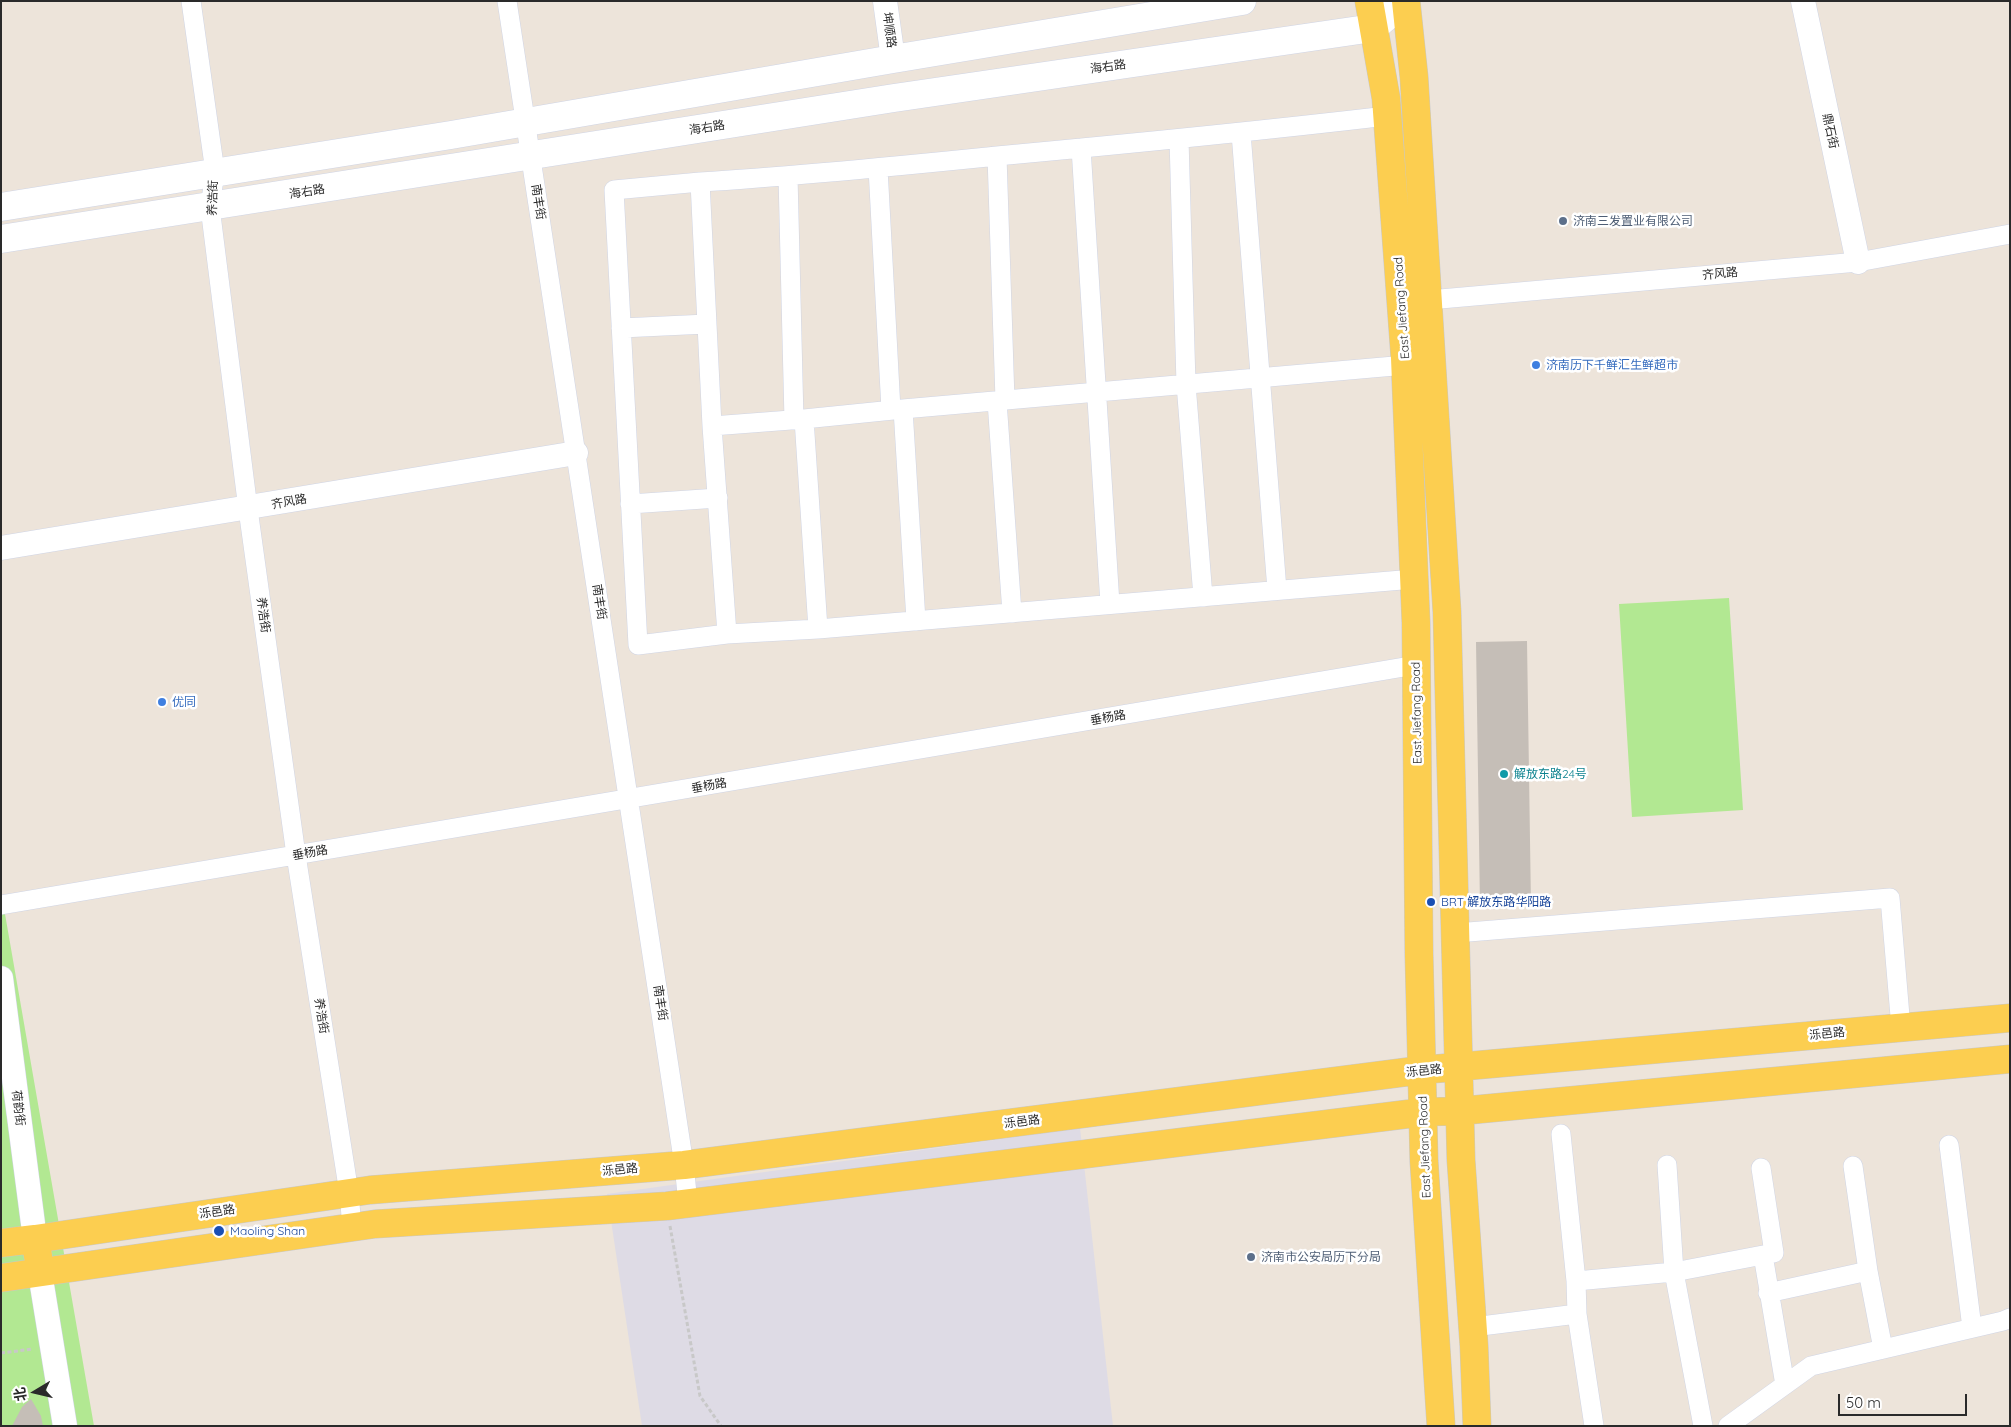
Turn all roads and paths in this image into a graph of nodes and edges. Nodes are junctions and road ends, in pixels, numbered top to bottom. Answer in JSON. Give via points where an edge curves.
{"nodes":[{"id":1,"x":191,"y":1,"type":"edge"},
{"id":2,"x":507,"y":1,"type":"edge"},
{"id":3,"x":885,"y":1,"type":"edge"},
{"id":4,"x":1242,"y":1,"type":"edge"},
{"id":5,"x":1369,"y":1,"type":"edge"},
{"id":6,"x":1405,"y":1,"type":"edge"},
{"id":7,"x":1803,"y":1,"type":"edge"},
{"id":8,"x":1373,"y":28,"type":"junction"},
{"id":9,"x":893,"y":59,"type":"junction"},
{"id":10,"x":1387,"y":116,"type":"junction"},
{"id":11,"x":526,"y":122,"type":"junction"},
{"id":12,"x":1241,"y":133,"type":"junction"},
{"id":13,"x":1179,"y":139,"type":"junction"},
{"id":14,"x":1081,"y":148,"type":"junction"},
{"id":15,"x":997,"y":156,"type":"junction"},
{"id":16,"x":531,"y":157,"type":"junction"},
{"id":17,"x":878,"y":168,"type":"junction"},
{"id":18,"x":214,"y":172,"type":"junction"},
{"id":19,"x":788,"y":176,"type":"junction"},
{"id":20,"x":700,"y":182,"type":"junction"},
{"id":21,"x":1,"y":207,"type":"edge"},
{"id":22,"x":210,"y":207,"type":"junction"},
{"id":23,"x":2010,"y":234,"type":"edge"},
{"id":24,"x":1,"y":239,"type":"edge"},
{"id":25,"x":1858,"y":262,"type":"junction"},
{"id":26,"x":1429,"y":300,"type":"junction"},
{"id":27,"x":708,"y":324,"type":"junction"},
{"id":28,"x":622,"y":328,"type":"junction"},
{"id":29,"x":1406,"y":365,"type":"junction"},
{"id":30,"x":1260,"y":378,"type":"junction"},
{"id":31,"x":1186,"y":384,"type":"junction"},
{"id":32,"x":1095,"y":392,"type":"junction"},
{"id":33,"x":1001,"y":401,"type":"junction"},
{"id":34,"x":897,"y":410,"type":"junction"},
{"id":35,"x":799,"y":420,"type":"junction"},
{"id":36,"x":712,"y":426,"type":"junction"},
{"id":37,"x":576,"y":453,"type":"junction"},
{"id":38,"x":718,"y":498,"type":"junction"},
{"id":39,"x":630,"y":504,"type":"junction"},
{"id":40,"x":248,"y":509,"type":"junction"},
{"id":41,"x":1,"y":548,"type":"edge"},
{"id":42,"x":1414,"y":579,"type":"junction"},
{"id":43,"x":1277,"y":590,"type":"junction"},
{"id":44,"x":1203,"y":597,"type":"junction"},
{"id":45,"x":1110,"y":604,"type":"junction"},
{"id":46,"x":1012,"y":613,"type":"junction"},
{"id":47,"x":916,"y":621,"type":"junction"},
{"id":48,"x":818,"y":629,"type":"junction"},
{"id":49,"x":727,"y":634,"type":"junction"},
{"id":50,"x":1416,"y":665,"type":"junction"},
{"id":51,"x":629,"y":799,"type":"junction"},
{"id":52,"x":296,"y":855,"type":"junction"},
{"id":53,"x":1,"y":905,"type":"edge"},
{"id":54,"x":1456,"y":933,"type":"junction"},
{"id":55,"x":1,"y":978,"type":"edge"},
{"id":56,"x":2010,"y":1018,"type":"edge"},
{"id":57,"x":1901,"y":1028,"type":"junction"},
{"id":58,"x":2010,"y":1059,"type":"edge"},
{"id":59,"x":1459,"y":1068,"type":"junction"},
{"id":60,"x":1422,"y":1070,"type":"junction"},
{"id":61,"x":1460,"y":1111,"type":"junction"},
{"id":62,"x":1424,"y":1112,"type":"junction"},
{"id":63,"x":1561,"y":1134,"type":"dead end"},
{"id":64,"x":1948,"y":1145,"type":"dead end"},
{"id":65,"x":684,"y":1165,"type":"junction"},
{"id":66,"x":1667,"y":1165,"type":"dead end"},
{"id":67,"x":1853,"y":1166,"type":"dead end"},
{"id":68,"x":1761,"y":1168,"type":"dead end"},
{"id":69,"x":349,"y":1193,"type":"junction"},
{"id":70,"x":677,"y":1204,"type":"junction"},
{"id":71,"x":352,"y":1228,"type":"junction"},
{"id":72,"x":35,"y":1239,"type":"junction"},
{"id":73,"x":1,"y":1243,"type":"edge"},
{"id":74,"x":1763,"y":1255,"type":"junction"},
{"id":75,"x":1868,"y":1271,"type":"junction"},
{"id":76,"x":1674,"y":1272,"type":"junction"},
{"id":77,"x":40,"y":1273,"type":"junction"},
{"id":78,"x":1,"y":1278,"type":"edge"},
{"id":79,"x":1576,"y":1281,"type":"junction"},
{"id":80,"x":1768,"y":1293,"type":"junction"},
{"id":81,"x":1577,"y":1314,"type":"junction"},
{"id":82,"x":2010,"y":1318,"type":"edge"},
{"id":83,"x":1473,"y":1327,"type":"junction"},
{"id":84,"x":1972,"y":1328,"type":"junction"},
{"id":85,"x":52,"y":1346,"type":"junction"},
{"id":86,"x":1883,"y":1349,"type":"junction"},
{"id":87,"x":1,"y":1353,"type":"edge"},
{"id":88,"x":1785,"y":1385,"type":"junction"},
{"id":89,"x":65,"y":1426,"type":"edge"},
{"id":90,"x":721,"y":1426,"type":"edge"},
{"id":91,"x":1441,"y":1426,"type":"edge"},
{"id":92,"x":1477,"y":1426,"type":"edge"},
{"id":93,"x":1594,"y":1426,"type":"edge"},
{"id":94,"x":1703,"y":1426,"type":"edge"},
{"id":95,"x":1728,"y":1426,"type":"edge"}],
"edges":[{"from":1,"to":18,"type":"street","name":"养浩街"},
{"from":2,"to":11,"type":"street","name":"南丰街"},
{"from":3,"to":9,"type":"street","name":"坤顺路"},
{"from":4,"to":9,"type":"main road"},
{"from":5,"to":8,"type":"main road","name":"East Jiefang Road"},
{"from":6,"to":8,"type":"main road"},
{"from":6,"to":26,"type":"main road","via":[[1414,77]]},
{"from":7,"to":25,"type":"street","name":"鼎石街"},
{"from":8,"to":10,"type":"main road","name":"East Jiefang Road"},
{"from":8,"to":16,"type":"main road","name":"海右路","via":[[894,98]]},
{"from":9,"to":11,"type":"main road"},
{"from":10,"to":12,"type":"street"},
{"from":10,"to":29,"type":"main road","name":"East Jiefang Road"},
{"from":11,"to":16,"type":"street","name":"南丰街"},
{"from":11,"to":18,"type":"main road"},
{"from":12,"to":13,"type":"street"},
{"from":12,"to":30,"type":"street"},
{"from":13,"to":14,"type":"street"},
{"from":13,"to":31,"type":"street"},
{"from":14,"to":15,"type":"street"},
{"from":14,"to":32,"type":"street"},
{"from":15,"to":17,"type":"street"},
{"from":15,"to":33,"type":"street"},
{"from":16,"to":22,"type":"main road","name":"海右路"},
{"from":16,"to":37,"type":"street","name":"南丰街"},
{"from":17,"to":19,"type":"street"},
{"from":17,"to":34,"type":"street"},
{"from":18,"to":21,"type":"main road"},
{"from":18,"to":22,"type":"street","name":"养浩街"},
{"from":19,"to":20,"type":"street"},
{"from":19,"to":35,"type":"street"},
{"from":20,"to":27,"type":"street"},
{"from":20,"to":28,"type":"street","via":[[614,190]]},
{"from":22,"to":24,"type":"main road","name":"海右路"},
{"from":22,"to":40,"type":"street","name":"养浩街"},
{"from":23,"to":25,"type":"street","name":"齐风路"},
{"from":25,"to":26,"type":"street","name":"齐风路"},
{"from":26,"to":54,"type":"main road","via":[[1447,612]]},
{"from":27,"to":28,"type":"street"},
{"from":27,"to":36,"type":"street"},
{"from":28,"to":39,"type":"street"},
{"from":29,"to":30,"type":"street"},
{"from":29,"to":42,"type":"main road","name":"East Jiefang Road"},
{"from":30,"to":31,"type":"street"},
{"from":30,"to":43,"type":"street"},
{"from":31,"to":32,"type":"street"},
{"from":31,"to":44,"type":"street"},
{"from":32,"to":33,"type":"street"},
{"from":32,"to":45,"type":"street"},
{"from":33,"to":34,"type":"street"},
{"from":33,"to":46,"type":"street"},
{"from":34,"to":35,"type":"street"},
{"from":34,"to":47,"type":"street"},
{"from":35,"to":36,"type":"street"},
{"from":35,"to":48,"type":"street"},
{"from":36,"to":38,"type":"street"},
{"from":37,"to":40,"type":"street","name":"齐风路"},
{"from":37,"to":51,"type":"street","name":"南丰街"},
{"from":38,"to":39,"type":"street"},
{"from":38,"to":49,"type":"street"},
{"from":39,"to":49,"type":"street","via":[[638,645]]},
{"from":40,"to":41,"type":"street","name":"齐风路"},
{"from":40,"to":52,"type":"street","name":"养浩街"},
{"from":42,"to":43,"type":"street"},
{"from":42,"to":50,"type":"main road","name":"East Jiefang Road"},
{"from":43,"to":44,"type":"street"},
{"from":44,"to":45,"type":"street"},
{"from":45,"to":46,"type":"street"},
{"from":46,"to":47,"type":"street"},
{"from":47,"to":48,"type":"street"},
{"from":48,"to":49,"type":"street"},
{"from":50,"to":51,"type":"street","name":"垂杨路"},
{"from":50,"to":60,"type":"main road","name":"East Jiefang Road"},
{"from":51,"to":52,"type":"street","name":"垂杨路"},
{"from":51,"to":65,"type":"street","name":"南丰街"},
{"from":52,"to":53,"type":"street","name":"垂杨路"},
{"from":52,"to":69,"type":"street","name":"养浩街"},
{"from":54,"to":57,"type":"street","via":[[1890,898]]},
{"from":54,"to":59,"type":"main road"},
{"from":55,"to":72,"type":"street","name":"荷韵街"},
{"from":56,"to":57,"type":"main road","name":"泺邑路"},
{"from":57,"to":59,"type":"main road","name":"泺邑路"},
{"from":58,"to":61,"type":"main road"},
{"from":59,"to":60,"type":"main road","name":"泺邑路"},
{"from":59,"to":61,"type":"main road"},
{"from":60,"to":62,"type":"main road","name":"East Jiefang Road"},
{"from":60,"to":65,"type":"main road","name":"泺邑路"},
{"from":61,"to":62,"type":"main road"},
{"from":61,"to":83,"type":"main road"},
{"from":62,"to":70,"type":"main road"},
{"from":62,"to":91,"type":"main road","name":"East Jiefang Road","via":[[1424,1161]]},
{"from":63,"to":79,"type":"street"},
{"from":64,"to":84,"type":"street"},
{"from":65,"to":69,"type":"main road","name":"泺邑路"},
{"from":65,"to":70,"type":"street","name":"南丰街"},
{"from":66,"to":76,"type":"street"},
{"from":67,"to":75,"type":"street"},
{"from":68,"to":74,"type":"street","via":[[1774,1253]]},
{"from":69,"to":71,"type":"street","name":"养浩街"},
{"from":69,"to":72,"type":"main road","name":"泺邑路"},
{"from":70,"to":71,"type":"main road"},
{"from":70,"to":90,"type":"path","via":[[700,1396]]},
{"from":71,"to":77,"type":"main road"},
{"from":72,"to":73,"type":"main road","name":"泺邑路"},
{"from":72,"to":77,"type":"main road"},
{"from":74,"to":76,"type":"street"},
{"from":74,"to":80,"type":"street"},
{"from":75,"to":80,"type":"street"},
{"from":75,"to":86,"type":"street"},
{"from":76,"to":79,"type":"street"},
{"from":76,"to":94,"type":"street"},
{"from":77,"to":78,"type":"main road"},
{"from":77,"to":85,"type":"street"},
{"from":79,"to":81,"type":"street"},
{"from":80,"to":88,"type":"street"},
{"from":81,"to":83,"type":"street"},
{"from":81,"to":93,"type":"street"},
{"from":82,"to":84,"type":"street"},
{"from":83,"to":92,"type":"main road"},
{"from":84,"to":86,"type":"street"},
{"from":85,"to":87,"type":"path"},
{"from":85,"to":89,"type":"street"},
{"from":86,"to":88,"type":"street","via":[[1811,1366]]},
{"from":88,"to":95,"type":"street"}]}
